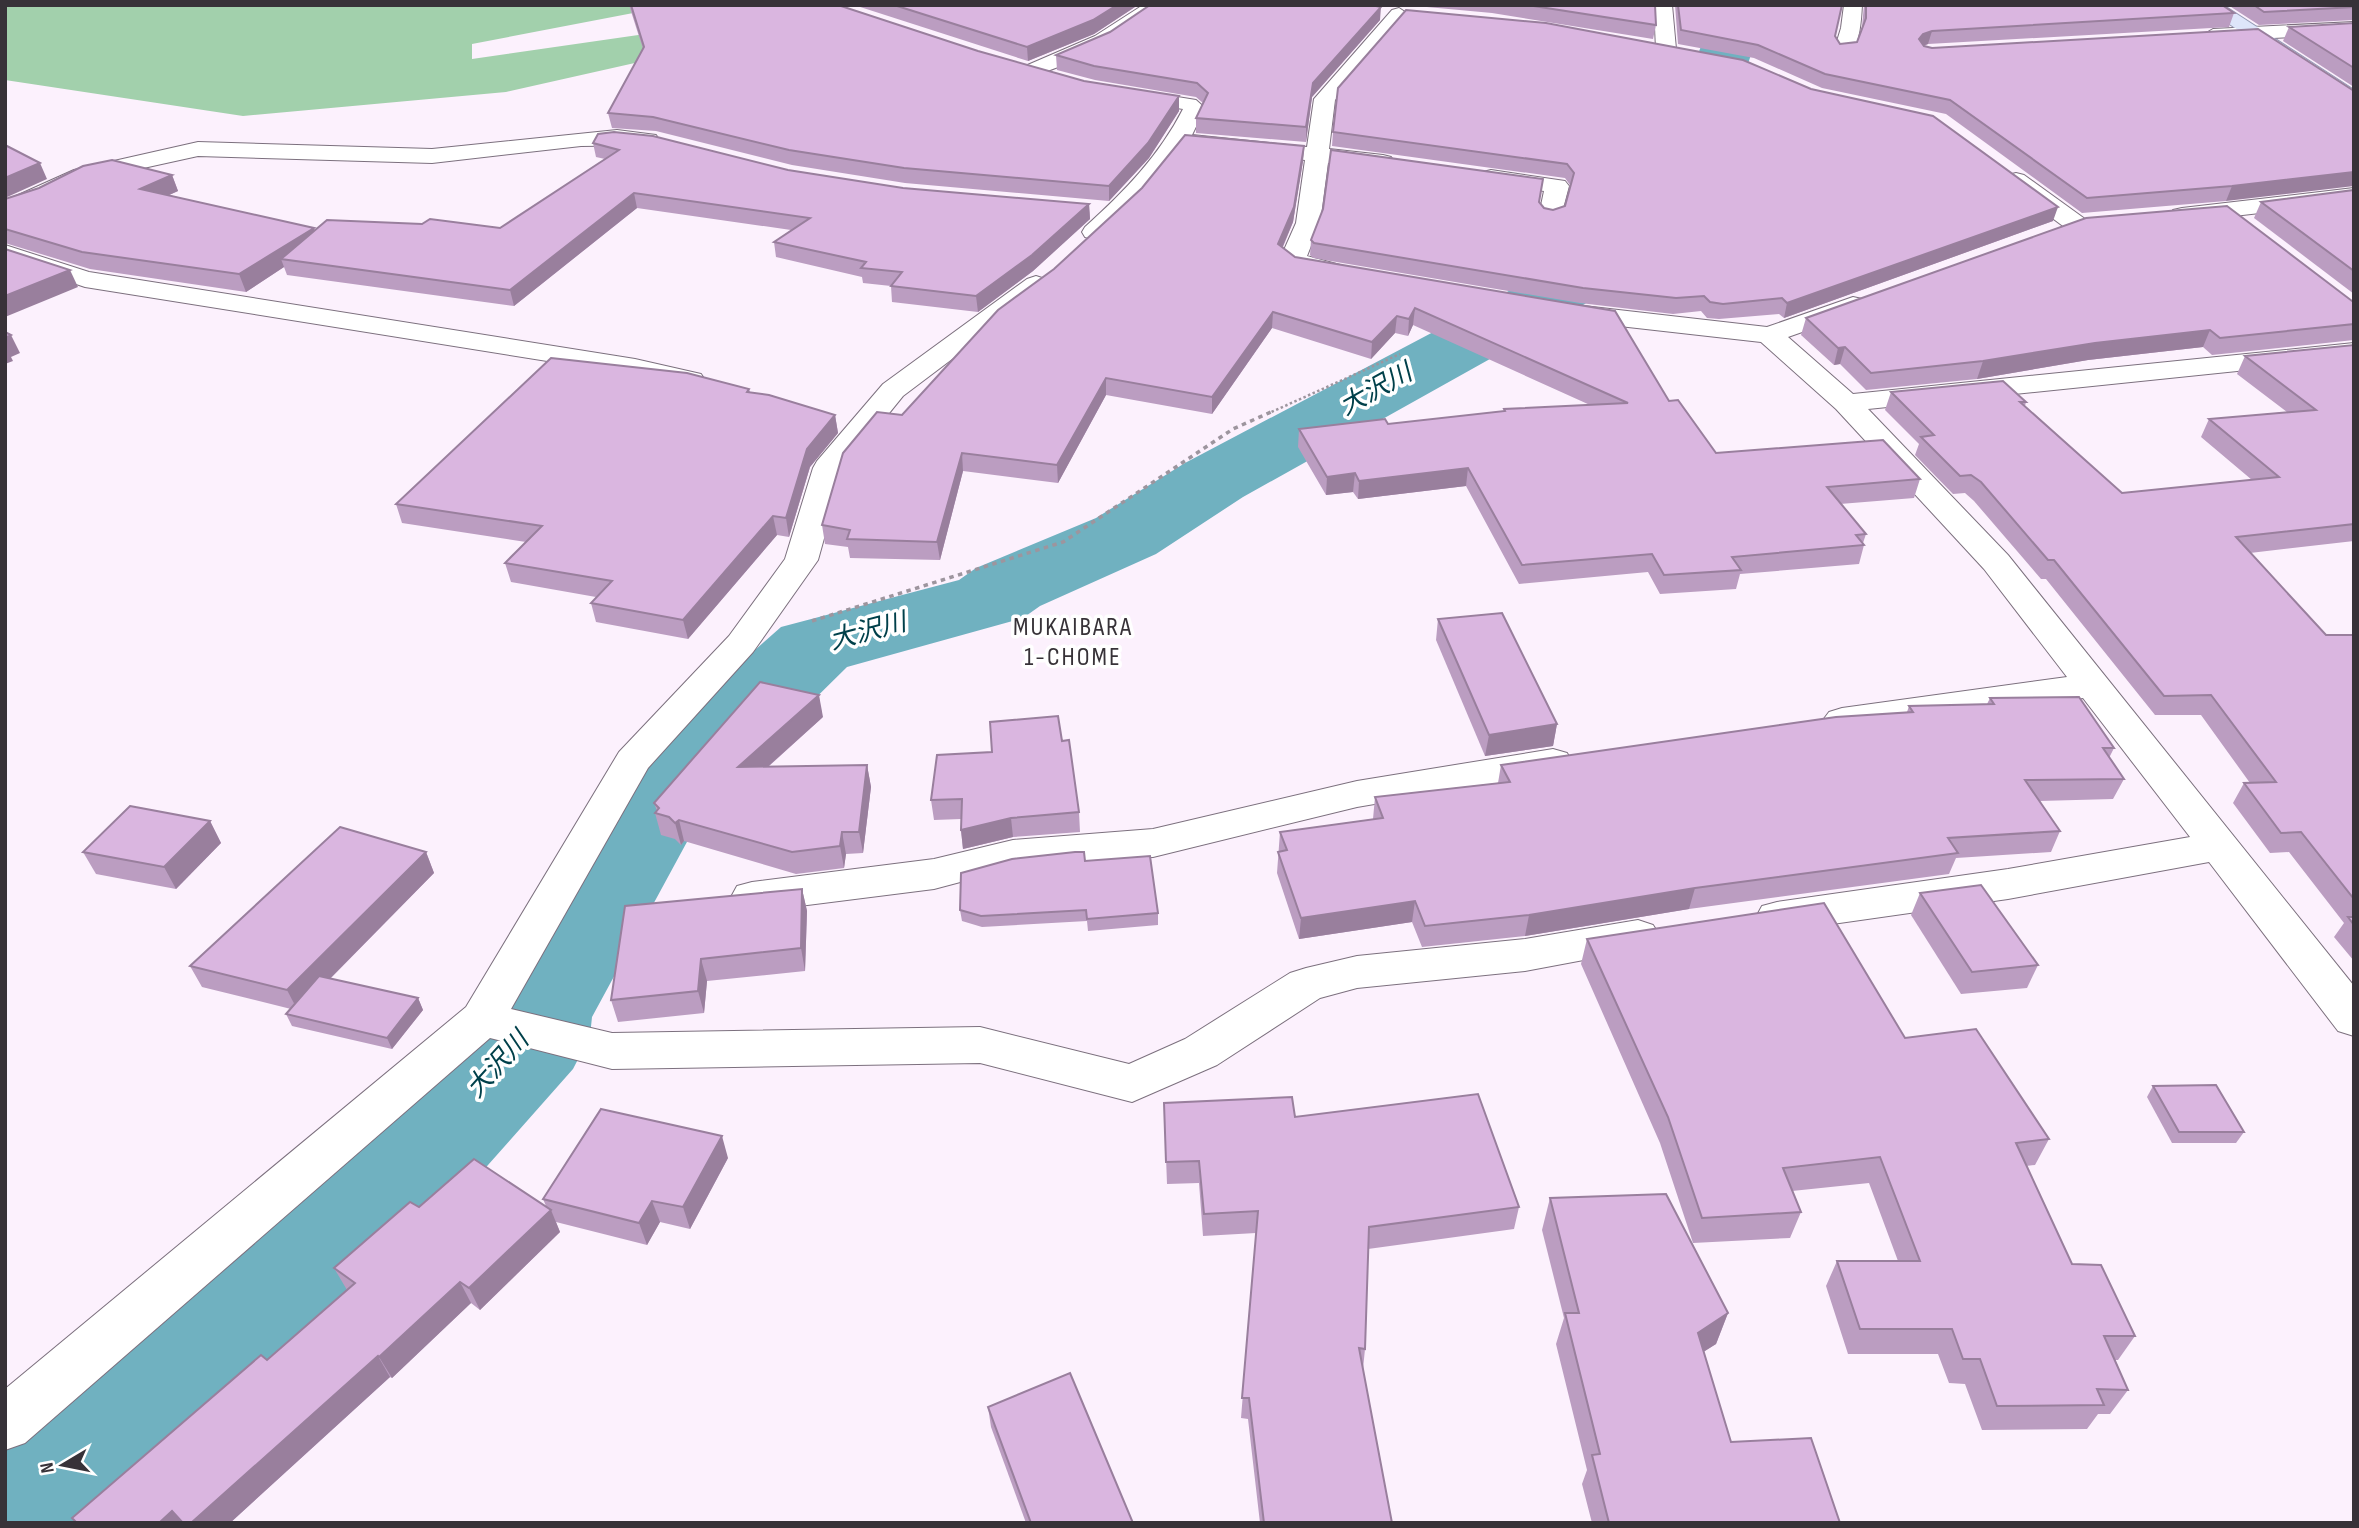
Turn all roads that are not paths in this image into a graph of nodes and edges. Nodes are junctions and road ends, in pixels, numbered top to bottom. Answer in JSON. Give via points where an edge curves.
{"nodes":[{"id":1,"x":1156,"y":5,"type":"edge"},
{"id":2,"x":1663,"y":5,"type":"edge"},
{"id":3,"x":1853,"y":5,"type":"edge"},
{"id":4,"x":2210,"y":5,"type":"edge"},
{"id":5,"x":1374,"y":12,"type":"edge"},
{"id":6,"x":2354,"y":29,"type":"edge"},
{"id":7,"x":2249,"y":31,"type":"junction"},
{"id":8,"x":2196,"y":36,"type":"edge"},
{"id":9,"x":1665,"y":49,"type":"edge"},
{"id":10,"x":1844,"y":51,"type":"edge"},
{"id":11,"x":1009,"y":65,"type":"edge"},
{"id":12,"x":1030,"y":71,"type":"junction"},
{"id":13,"x":1054,"y":78,"type":"edge"},
{"id":14,"x":1104,"y":91,"type":"edge"},
{"id":15,"x":2354,"y":99,"type":"edge"},
{"id":16,"x":1178,"y":140,"type":"junction"},
{"id":17,"x":670,"y":144,"type":"edge"},
{"id":18,"x":1317,"y":153,"type":"junction"},
{"id":19,"x":1410,"y":166,"type":"edge"},
{"id":20,"x":2003,"y":171,"type":"edge"},
{"id":21,"x":1464,"y":173,"type":"edge"},
{"id":22,"x":2354,"y":195,"type":"edge"},
{"id":23,"x":5,"y":209,"type":"edge"},
{"id":24,"x":1090,"y":210,"type":"edge"},
{"id":25,"x":2225,"y":211,"type":"junction"},
{"id":26,"x":1116,"y":212,"type":"junction"},
{"id":27,"x":1551,"y":215,"type":"edge"},
{"id":28,"x":2158,"y":217,"type":"edge"},
{"id":29,"x":2103,"y":222,"type":"edge"},
{"id":30,"x":2076,"y":224,"type":"junction"},
{"id":31,"x":2051,"y":233,"type":"edge"},
{"id":32,"x":2255,"y":235,"type":"edge"},
{"id":33,"x":1075,"y":250,"type":"edge"},
{"id":34,"x":5,"y":251,"type":"edge"},
{"id":35,"x":1054,"y":268,"type":"edge"},
{"id":36,"x":1369,"y":278,"type":"edge"},
{"id":37,"x":1875,"y":297,"type":"edge"},
{"id":38,"x":1539,"y":308,"type":"edge"},
{"id":39,"x":1769,"y":335,"type":"junction"},
{"id":40,"x":2354,"y":351,"type":"edge"},
{"id":41,"x":722,"y":387,"type":"edge"},
{"id":42,"x":1846,"y":403,"type":"junction"},
{"id":43,"x":2094,"y":685,"type":"junction"},
{"id":44,"x":1805,"y":725,"type":"edge"},
{"id":45,"x":1590,"y":757,"type":"edge"},
{"id":46,"x":2220,"y":846,"type":"junction"},
{"id":47,"x":720,"y":901,"type":"edge"},
{"id":48,"x":1742,"y":921,"type":"edge"},
{"id":49,"x":1675,"y":930,"type":"edge"},
{"id":50,"x":482,"y":1019,"type":"junction"},
{"id":51,"x":2354,"y":1020,"type":"edge"},
{"id":52,"x":5,"y":1424,"type":"edge"}],
"edges":[{"from":1,"to":12,"type":"street","via":[[1102,40]]},
{"from":2,"to":9,"type":"street"},
{"from":3,"to":10,"type":"street"},
{"from":4,"to":7,"type":"main road"},
{"from":5,"to":18,"type":"street","via":[[1406,15],[1325,99]]},
{"from":6,"to":7,"type":"street"},
{"from":7,"to":8,"type":"street"},
{"from":7,"to":15,"type":"main road"},
{"from":11,"to":12,"type":"street"},
{"from":12,"to":13,"type":"street"},
{"from":14,"to":16,"type":"street","via":[[1189,104],[1194,108]]},
{"from":16,"to":18,"type":"street"},
{"from":16,"to":26,"type":"street"},
{"from":17,"to":23,"type":"street","via":[[617,137],[432,156],[198,149],[82,175]]},
{"from":18,"to":19,"type":"street"},
{"from":18,"to":36,"type":"street","via":[[1308,223],[1293,259],[1304,266]]},
{"from":20,"to":30,"type":"street"},
{"from":21,"to":27,"type":"street","via":[[1557,186]]},
{"from":22,"to":25,"type":"street"},
{"from":24,"to":26,"type":"street"},
{"from":25,"to":28,"type":"street"},
{"from":25,"to":32,"type":"street"},
{"from":26,"to":33,"type":"street"},
{"from":29,"to":30,"type":"street"},
{"from":30,"to":31,"type":"street"},
{"from":34,"to":41,"type":"street","via":[[85,279],[635,366]]},
{"from":35,"to":50,"type":"street","via":[[850,424],[828,468],[801,560],[741,644],[633,761]]},
{"from":37,"to":39,"type":"street"},
{"from":38,"to":39,"type":"street"},
{"from":39,"to":42,"type":"street"},
{"from":40,"to":42,"type":"street"},
{"from":42,"to":43,"type":"street","via":[[1996,562]]},
{"from":43,"to":44,"type":"street"},
{"from":43,"to":46,"type":"street"},
{"from":45,"to":47,"type":"street","via":[[1357,794],[1153,843],[1013,855],[934,874]]},
{"from":46,"to":48,"type":"street","via":[[2008,884]]},
{"from":46,"to":51,"type":"street"},
{"from":49,"to":50,"type":"street","via":[[1525,955],[1357,972],[1306,985],[1201,1052],[1132,1083],[980,1045],[612,1051]]},
{"from":50,"to":52,"type":"street"}]}
